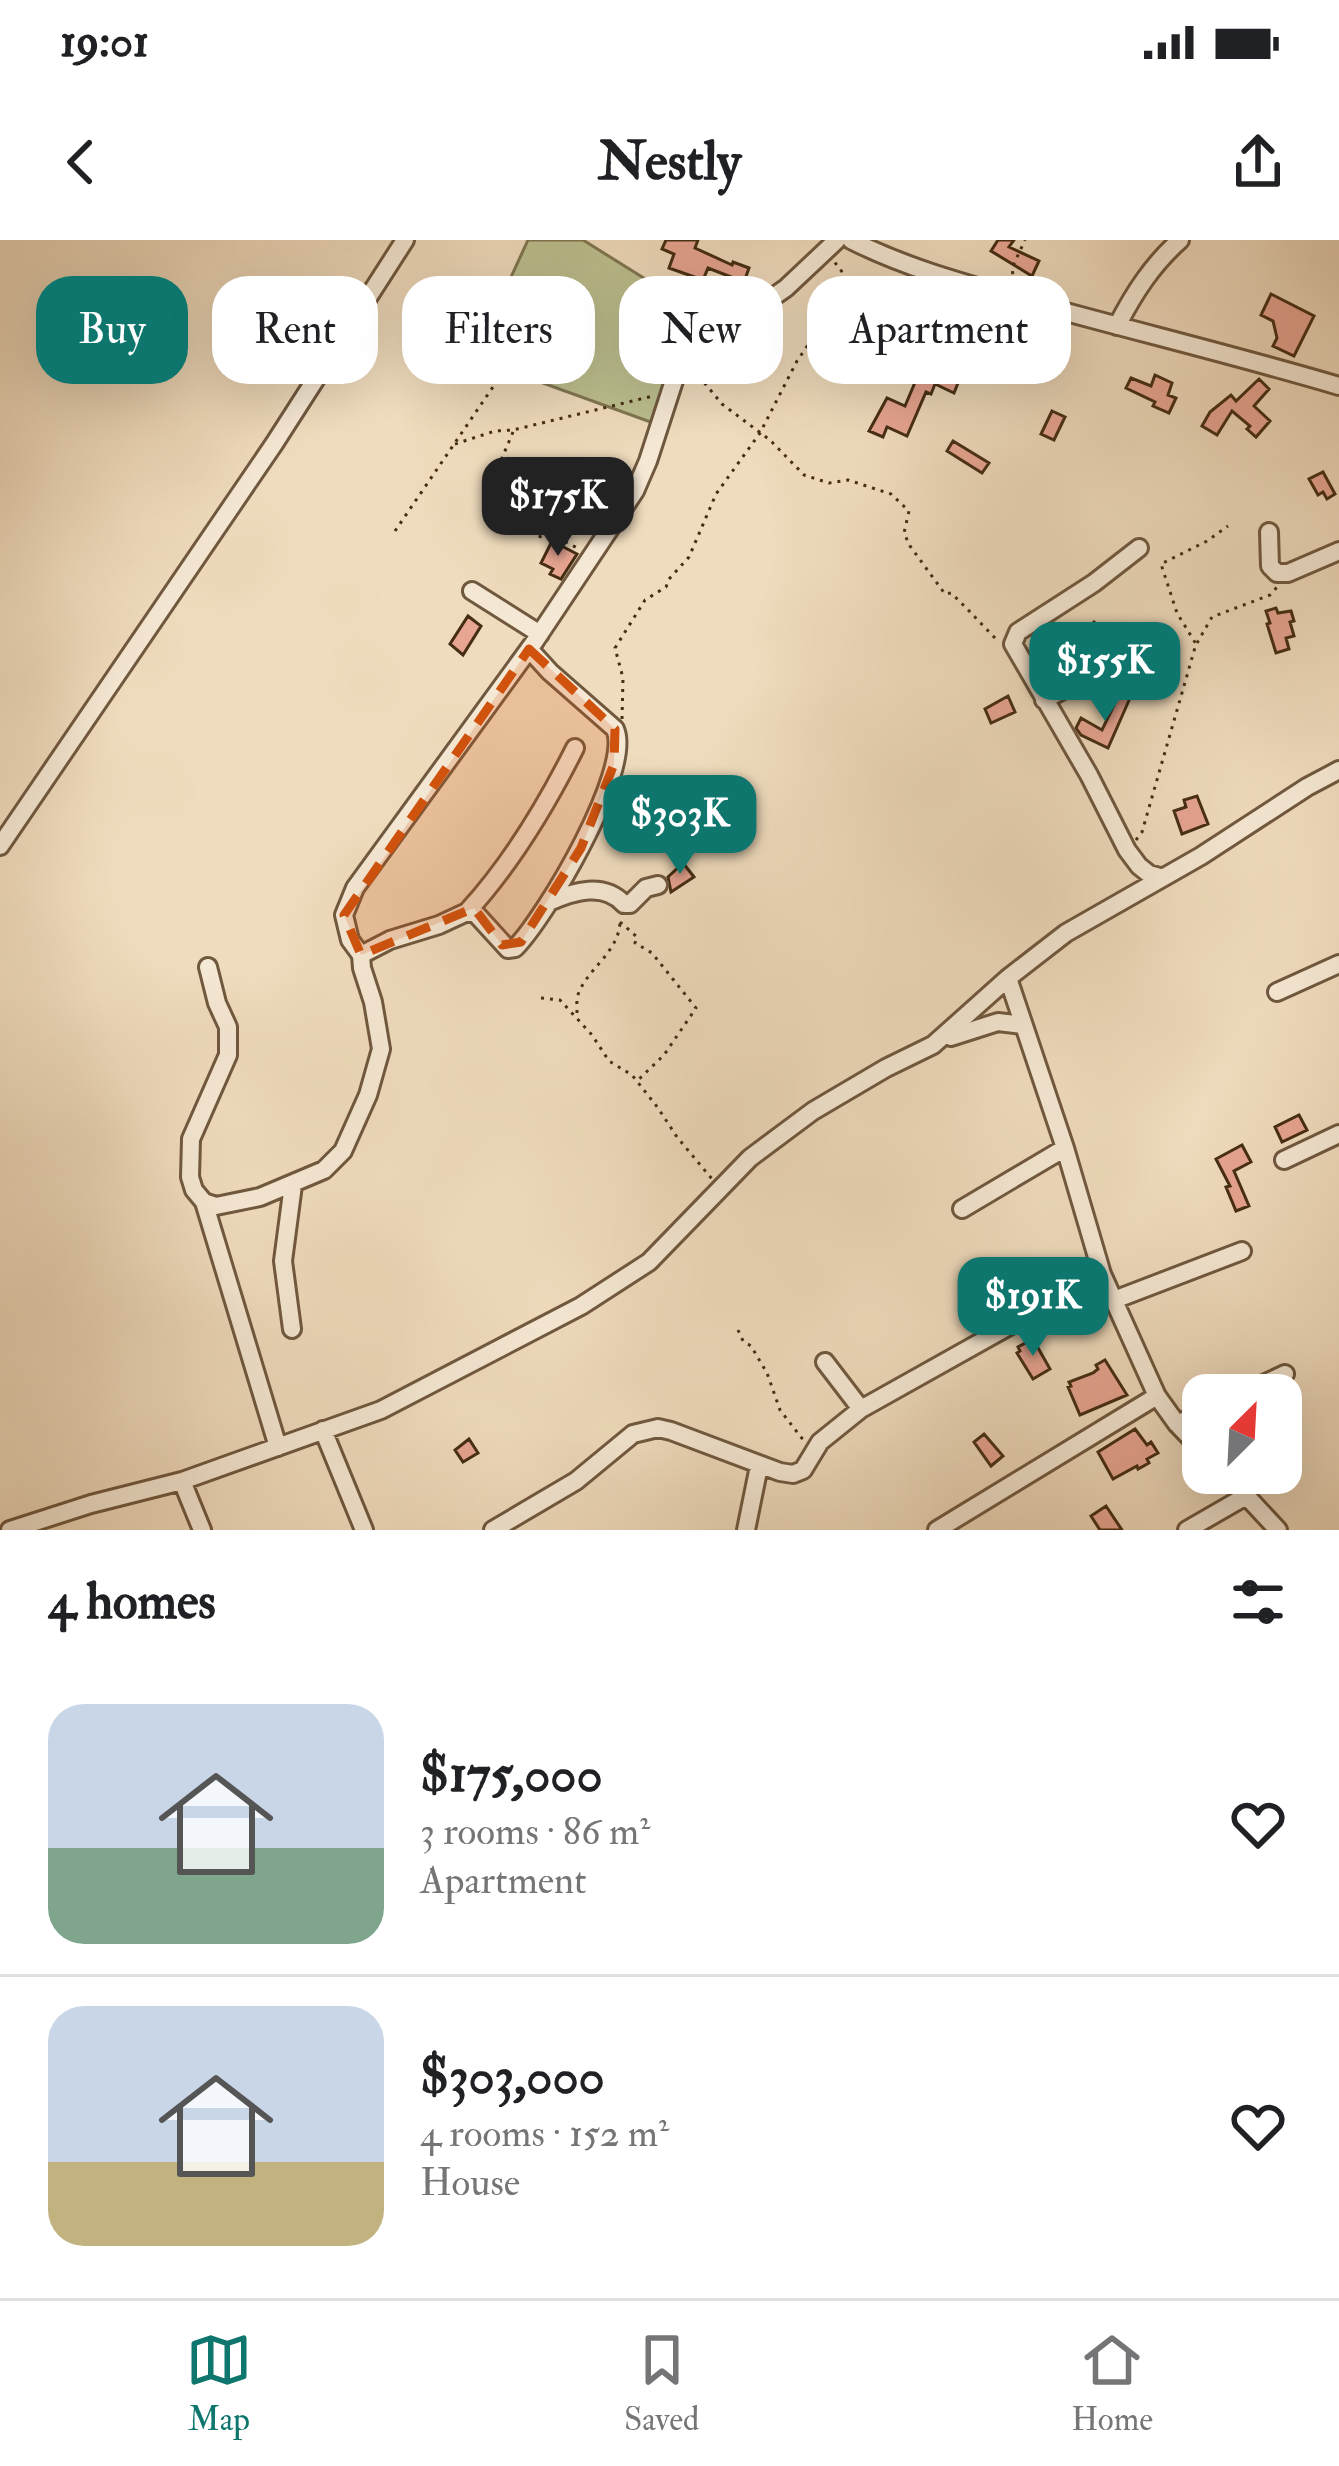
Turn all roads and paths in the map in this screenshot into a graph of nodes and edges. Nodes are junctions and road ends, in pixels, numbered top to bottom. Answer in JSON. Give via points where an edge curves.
{"nodes":[{"id":1,"x":405,"y":240,"type":"edge"},
{"id":2,"x":851,"y":240,"type":"edge"},
{"id":3,"x":1025,"y":240,"type":"edge"},
{"id":4,"x":1180,"y":240,"type":"edge"},
{"id":5,"x":831,"y":245,"type":"edge"},
{"id":6,"x":944,"y":276,"type":"edge"},
{"id":7,"x":1014,"y":276,"type":"edge"},
{"id":8,"x":783,"y":290,"type":"edge"},
{"id":9,"x":1071,"y":313,"type":"edge"},
{"id":10,"x":1117,"y":326,"type":"junction"},
{"id":11,"x":495,"y":384,"type":"edge"},
{"id":12,"x":675,"y":384,"type":"edge"},
{"id":13,"x":704,"y":384,"type":"edge"},
{"id":14,"x":1339,"y":386,"type":"edge"},
{"id":15,"x":673,"y":391,"type":"junction"},
{"id":16,"x":513,"y":430,"type":"junction"},
{"id":17,"x":760,"y":433,"type":"junction"},
{"id":18,"x":455,"y":444,"type":"junction"},
{"id":19,"x":1228,"y":526,"type":"dead end"},
{"id":20,"x":395,"y":531,"type":"dead end"},
{"id":21,"x":1269,"y":532,"type":"dead end"},
{"id":22,"x":1138,"y":548,"type":"dead end"},
{"id":23,"x":1339,"y":551,"type":"edge"},
{"id":24,"x":591,"y":555,"type":"junction"},
{"id":25,"x":1288,"y":573,"type":"junction"},
{"id":26,"x":472,"y":591,"type":"dead end"},
{"id":27,"x":534,"y":641,"type":"junction"},
{"id":28,"x":1013,"y":644,"type":"junction"},
{"id":29,"x":1196,"y":644,"type":"junction"},
{"id":30,"x":1109,"y":666,"type":"dead end"},
{"id":31,"x":1044,"y":700,"type":"junction"},
{"id":32,"x":619,"y":738,"type":"junction"},
{"id":33,"x":575,"y":748,"type":"dead end"},
{"id":34,"x":1339,"y":770,"type":"edge"},
{"id":35,"x":0,"y":847,"type":"edge"},
{"id":36,"x":1127,"y":850,"type":"junction"},
{"id":37,"x":1160,"y":878,"type":"junction"},
{"id":38,"x":658,"y":885,"type":"dead end"},
{"id":39,"x":548,"y":902,"type":"junction"},
{"id":40,"x":466,"y":911,"type":"junction"},
{"id":41,"x":361,"y":955,"type":"junction"},
{"id":42,"x":1339,"y":964,"type":"edge"},
{"id":43,"x":208,"y":967,"type":"dead end"},
{"id":44,"x":1008,"y":978,"type":"junction"},
{"id":45,"x":1277,"y":992,"type":"dead end"},
{"id":46,"x":541,"y":998,"type":"dead end"},
{"id":47,"x":576,"y":1016,"type":"junction"},
{"id":48,"x":1023,"y":1025,"type":"junction"},
{"id":49,"x":933,"y":1045,"type":"junction"},
{"id":50,"x":636,"y":1082,"type":"junction"},
{"id":51,"x":1339,"y":1134,"type":"edge"},
{"id":52,"x":1065,"y":1148,"type":"junction"},
{"id":53,"x":1284,"y":1160,"type":"dead end"},
{"id":54,"x":292,"y":1185,"type":"junction"},
{"id":55,"x":723,"y":1185,"type":"junction"},
{"id":56,"x":204,"y":1202,"type":"junction"},
{"id":57,"x":962,"y":1209,"type":"dead end"},
{"id":58,"x":1242,"y":1251,"type":"dead end"},
{"id":59,"x":1102,"y":1274,"type":"junction"},
{"id":60,"x":1114,"y":1300,"type":"junction"},
{"id":61,"x":292,"y":1329,"type":"dead end"},
{"id":62,"x":738,"y":1330,"type":"dead end"},
{"id":63,"x":825,"y":1362,"type":"dead end"},
{"id":64,"x":1157,"y":1396,"type":"junction"},
{"id":65,"x":861,"y":1409,"type":"junction"},
{"id":66,"x":1182,"y":1422,"type":"edge"},
{"id":67,"x":1177,"y":1424,"type":"junction"},
{"id":68,"x":1182,"y":1429,"type":"edge"},
{"id":69,"x":323,"y":1430,"type":"junction"},
{"id":70,"x":278,"y":1447,"type":"junction"},
{"id":71,"x":814,"y":1450,"type":"junction"},
{"id":72,"x":759,"y":1466,"type":"junction"},
{"id":73,"x":182,"y":1481,"type":"junction"},
{"id":74,"x":1246,"y":1496,"type":"joint"},
{"id":75,"x":10,"y":1530,"type":"edge"},
{"id":76,"x":202,"y":1530,"type":"edge"},
{"id":77,"x":364,"y":1530,"type":"edge"},
{"id":78,"x":493,"y":1530,"type":"edge"},
{"id":79,"x":746,"y":1530,"type":"edge"},
{"id":80,"x":938,"y":1530,"type":"edge"},
{"id":81,"x":1186,"y":1530,"type":"edge"},
{"id":82,"x":1278,"y":1530,"type":"edge"}],
"edges":[{"from":1,"to":35,"type":"street"},
{"from":2,"to":6,"type":"street"},
{"from":3,"to":7,"type":"path"},
{"from":4,"to":10,"type":"street","via":[[1134,292]]},
{"from":5,"to":8,"type":"street"},
{"from":5,"to":17,"type":"path","via":[[846,277],[828,323]]},
{"from":9,"to":10,"type":"street"},
{"from":10,"to":14,"type":"street"},
{"from":11,"to":18,"type":"path"},
{"from":12,"to":15,"type":"street"},
{"from":13,"to":17,"type":"path"},
{"from":15,"to":16,"type":"path"},
{"from":15,"to":24,"type":"street","via":[[635,491]]},
{"from":16,"to":18,"type":"path"},
{"from":16,"to":24,"type":"path","via":[[486,511]]},
{"from":17,"to":28,"type":"path","via":[[804,475],[891,494],[909,511],[910,546],[946,594],[998,641]]},
{"from":17,"to":32,"type":"path","via":[[716,494],[689,557],[646,600],[615,648],[623,678]]},
{"from":18,"to":20,"type":"path"},
{"from":19,"to":29,"type":"path","via":[[1161,564]]},
{"from":21,"to":25,"type":"street","via":[[1270,566]]},
{"from":22,"to":28,"type":"street","via":[[1018,632]]},
{"from":23,"to":25,"type":"street"},
{"from":24,"to":27,"type":"street"},
{"from":25,"to":29,"type":"path","via":[[1270,595],[1212,617]]},
{"from":26,"to":27,"type":"street"},
{"from":27,"to":32,"type":"street","via":[[550,672]]},
{"from":27,"to":41,"type":"street","via":[[355,888],[344,915]]},
{"from":28,"to":31,"type":"street"},
{"from":29,"to":36,"type":"path","via":[[1142,832]]},
{"from":30,"to":31,"type":"street"},
{"from":31,"to":36,"type":"street"},
{"from":32,"to":39,"type":"street","via":[[606,791]]},
{"from":33,"to":40,"type":"street","via":[[496,880]]},
{"from":34,"to":37,"type":"street"},
{"from":36,"to":37,"type":"street"},
{"from":37,"to":44,"type":"street"},
{"from":38,"to":39,"type":"street","via":[[630,904],[606,890]]},
{"from":39,"to":40,"type":"street","via":[[508,949]]},
{"from":40,"to":41,"type":"street"},
{"from":41,"to":54,"type":"street","via":[[380,1049],[368,1094],[343,1151],[324,1171]]},
{"from":42,"to":45,"type":"street"},
{"from":43,"to":56,"type":"street","via":[[228,1027],[228,1055],[190,1139],[190,1177]]},
{"from":44,"to":48,"type":"street"},
{"from":44,"to":49,"type":"street"},
{"from":46,"to":47,"type":"path","via":[[560,1000]]},
{"from":47,"to":50,"type":"path"},
{"from":47,"to":50,"type":"path","via":[[578,993],[613,947],[620,922],[696,1008]]},
{"from":48,"to":49,"type":"street","via":[[998,1022]]},
{"from":48,"to":52,"type":"street"},
{"from":49,"to":55,"type":"street","via":[[813,1111]]},
{"from":50,"to":55,"type":"path"},
{"from":51,"to":53,"type":"street"},
{"from":52,"to":57,"type":"street"},
{"from":52,"to":59,"type":"street"},
{"from":54,"to":56,"type":"street","via":[[216,1206]]},
{"from":54,"to":61,"type":"street","via":[[283,1261]]},
{"from":55,"to":69,"type":"street","via":[[649,1262],[598,1296],[400,1400]]},
{"from":56,"to":70,"type":"street"},
{"from":58,"to":60,"type":"street"},
{"from":59,"to":60,"type":"street"},
{"from":59,"to":65,"type":"street"},
{"from":60,"to":64,"type":"street"},
{"from":62,"to":71,"type":"path","via":[[780,1410]]},
{"from":63,"to":65,"type":"street"},
{"from":64,"to":67,"type":"street"},
{"from":64,"to":80,"type":"street"},
{"from":65,"to":71,"type":"street"},
{"from":66,"to":67,"type":"street"},
{"from":67,"to":68,"type":"street"},
{"from":69,"to":70,"type":"street"},
{"from":69,"to":77,"type":"street"},
{"from":70,"to":73,"type":"street"},
{"from":71,"to":72,"type":"street","via":[[793,1474]]},
{"from":72,"to":78,"type":"street","via":[[671,1431],[645,1429]]},
{"from":72,"to":79,"type":"street"},
{"from":73,"to":75,"type":"street"},
{"from":73,"to":76,"type":"street"},
{"from":74,"to":81,"type":"street"},
{"from":74,"to":82,"type":"street"}]}
